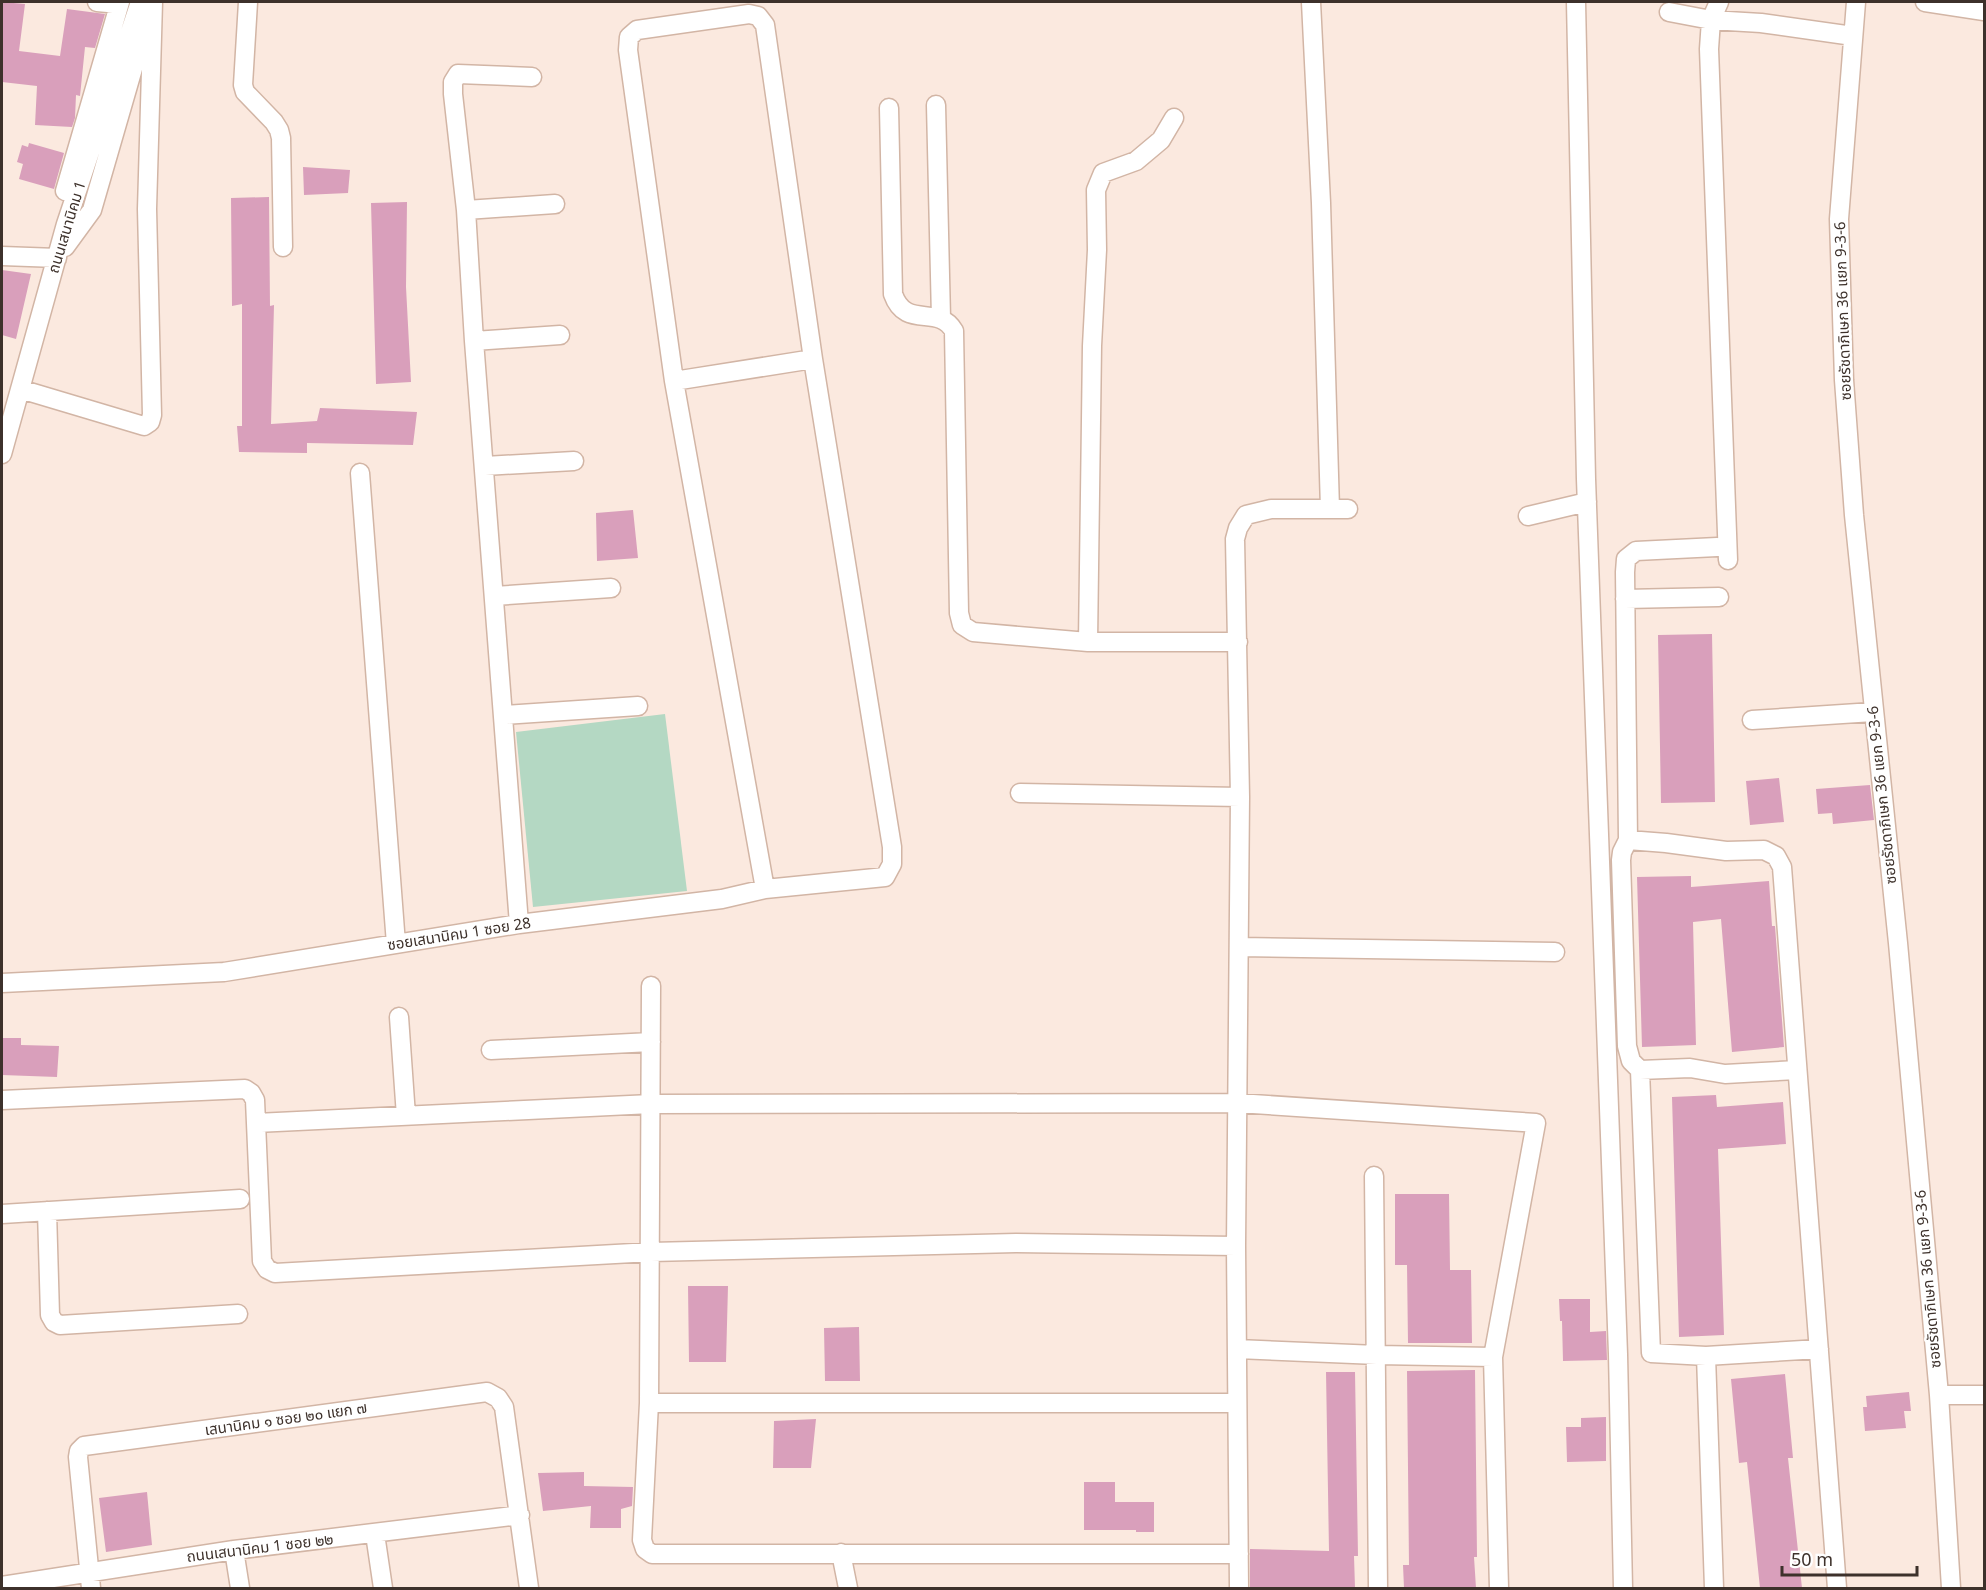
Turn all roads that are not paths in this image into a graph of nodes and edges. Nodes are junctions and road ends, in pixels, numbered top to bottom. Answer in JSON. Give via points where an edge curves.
{"nodes":[{"id":1,"x":97,"y":2,"type":"edge"},
{"id":2,"x":140,"y":2,"type":"edge"},
{"id":3,"x":152,"y":2,"type":"edge"},
{"id":4,"x":248,"y":2,"type":"edge"},
{"id":5,"x":1311,"y":2,"type":"edge"},
{"id":6,"x":1576,"y":2,"type":"edge"},
{"id":7,"x":1719,"y":2,"type":"edge"},
{"id":8,"x":1856,"y":2,"type":"edge"},
{"id":9,"x":1925,"y":2,"type":"edge"},
{"id":10,"x":119,"y":3,"type":"edge"},
{"id":11,"x":1984,"y":11,"type":"edge"},
{"id":12,"x":1669,"y":12,"type":"dead end"},
{"id":13,"x":1711,"y":20,"type":"junction"},
{"id":14,"x":1853,"y":36,"type":"junction"},
{"id":15,"x":532,"y":77,"type":"dead end"},
{"id":16,"x":936,"y":105,"type":"dead end"},
{"id":17,"x":889,"y":108,"type":"dead end"},
{"id":18,"x":1174,"y":118,"type":"dead end"},
{"id":19,"x":555,"y":204,"type":"dead end"},
{"id":20,"x":466,"y":210,"type":"junction"},
{"id":21,"x":283,"y":247,"type":"dead end"},
{"id":22,"x":2,"y":256,"type":"edge"},
{"id":23,"x":57,"y":258,"type":"junction"},
{"id":24,"x":941,"y":318,"type":"junction"},
{"id":25,"x":560,"y":335,"type":"dead end"},
{"id":26,"x":474,"y":341,"type":"junction"},
{"id":27,"x":813,"y":359,"type":"junction"},
{"id":28,"x":674,"y":381,"type":"junction"},
{"id":29,"x":20,"y":389,"type":"junction"},
{"id":30,"x":2,"y":454,"type":"edge"},
{"id":31,"x":574,"y":461,"type":"dead end"},
{"id":32,"x":485,"y":466,"type":"junction"},
{"id":33,"x":360,"y":472,"type":"dead end"},
{"id":34,"x":1587,"y":502,"type":"junction"},
{"id":35,"x":1330,"y":509,"type":"junction"},
{"id":36,"x":1348,"y":509,"type":"dead end"},
{"id":37,"x":1528,"y":516,"type":"dead end"},
{"id":38,"x":610,"y":588,"type":"dead end"},
{"id":39,"x":494,"y":596,"type":"junction"},
{"id":40,"x":1719,"y":597,"type":"dead end"},
{"id":41,"x":1625,"y":599,"type":"junction"},
{"id":42,"x":1088,"y":642,"type":"junction"},
{"id":43,"x":1238,"y":642,"type":"junction"},
{"id":44,"x":638,"y":706,"type":"dead end"},
{"id":45,"x":1874,"y":712,"type":"junction"},
{"id":46,"x":503,"y":714,"type":"junction"},
{"id":47,"x":1752,"y":720,"type":"dead end"},
{"id":48,"x":1020,"y":793,"type":"dead end"},
{"id":49,"x":1240,"y":797,"type":"junction"},
{"id":50,"x":1629,"y":840,"type":"junction"},
{"id":51,"x":765,"y":889,"type":"junction"},
{"id":52,"x":519,"y":924,"type":"junction"},
{"id":53,"x":396,"y":944,"type":"junction"},
{"id":54,"x":1239,"y":947,"type":"junction"},
{"id":55,"x":1555,"y":952,"type":"dead end"},
{"id":56,"x":2,"y":983,"type":"edge"},
{"id":57,"x":651,"y":986,"type":"dead end"},
{"id":58,"x":399,"y":1017,"type":"dead end"},
{"id":59,"x":651,"y":1042,"type":"junction"},
{"id":60,"x":491,"y":1050,"type":"dead end"},
{"id":61,"x":1640,"y":1070,"type":"junction"},
{"id":62,"x":1797,"y":1070,"type":"junction"},
{"id":63,"x":2,"y":1100,"type":"edge"},
{"id":64,"x":1238,"y":1103,"type":"junction"},
{"id":65,"x":651,"y":1104,"type":"junction"},
{"id":66,"x":406,"y":1116,"type":"junction"},
{"id":67,"x":256,"y":1123,"type":"junction"},
{"id":68,"x":1374,"y":1176,"type":"dead end"},
{"id":69,"x":240,"y":1199,"type":"dead end"},
{"id":70,"x":47,"y":1211,"type":"junction"},
{"id":71,"x":2,"y":1214,"type":"edge"},
{"id":72,"x":1236,"y":1246,"type":"junction"},
{"id":73,"x":651,"y":1252,"type":"junction"},
{"id":74,"x":238,"y":1314,"type":"dead end"},
{"id":75,"x":1237,"y":1349,"type":"junction"},
{"id":76,"x":1820,"y":1349,"type":"junction"},
{"id":77,"x":1377,"y":1355,"type":"junction"},
{"id":78,"x":1706,"y":1356,"type":"junction"},
{"id":79,"x":1493,"y":1358,"type":"junction"},
{"id":80,"x":1940,"y":1395,"type":"junction"},
{"id":81,"x":1984,"y":1395,"type":"edge"},
{"id":82,"x":649,"y":1403,"type":"junction"},
{"id":83,"x":1238,"y":1403,"type":"junction"},
{"id":84,"x":520,"y":1515,"type":"junction"},
{"id":85,"x":375,"y":1534,"type":"junction"},
{"id":86,"x":234,"y":1550,"type":"junction"},
{"id":87,"x":841,"y":1553,"type":"junction"},
{"id":88,"x":1239,"y":1554,"type":"junction"},
{"id":89,"x":90,"y":1580,"type":"edge"},
{"id":90,"x":2,"y":1586,"type":"edge"},
{"id":91,"x":240,"y":1588,"type":"edge"},
{"id":92,"x":383,"y":1588,"type":"edge"},
{"id":93,"x":529,"y":1588,"type":"edge"},
{"id":94,"x":848,"y":1588,"type":"edge"},
{"id":95,"x":1239,"y":1588,"type":"edge"},
{"id":96,"x":1378,"y":1588,"type":"edge"},
{"id":97,"x":1499,"y":1588,"type":"edge"},
{"id":98,"x":1623,"y":1588,"type":"edge"},
{"id":99,"x":1714,"y":1588,"type":"edge"},
{"id":100,"x":1837,"y":1588,"type":"edge"},
{"id":101,"x":1952,"y":1588,"type":"edge"}],
"edges":[{"from":1,"to":10,"type":"street"},
{"from":2,"to":23,"type":"street","name":"ถนนเสนานิคม 1"},
{"from":3,"to":23,"type":"street","via":[[92,210]]},
{"from":3,"to":29,"type":"street","via":[[147,209],[150,422],[144,426]]},
{"from":4,"to":21,"type":"street","via":[[243,85],[279,130],[281,138]]},
{"from":5,"to":35,"type":"street"},
{"from":6,"to":34,"type":"street"},
{"from":7,"to":13,"type":"street"},
{"from":8,"to":14,"type":"street","name":"ซอยรัชดาภิเษก 36 แยก 9-3-6"},
{"from":9,"to":11,"type":"street"},
{"from":10,"to":23,"type":"street","via":[[63,199]]},
{"from":12,"to":13,"type":"street"},
{"from":13,"to":14,"type":"street"},
{"from":13,"to":41,"type":"street","via":[[1708,50],[1722,553],[1636,551],[1626,559]]},
{"from":14,"to":45,"type":"street","name":"ซอยรัชดาภิเษก 36 แยก 9-3-6","via":[[1839,219],[1840,282],[1853,504]]},
{"from":15,"to":20,"type":"street","via":[[458,74],[453,82]]},
{"from":16,"to":24,"type":"street"},
{"from":17,"to":24,"type":"street","via":[[893,294],[897,306],[907,314]]},
{"from":18,"to":42,"type":"street","via":[[1161,140],[1136,161],[1103,173],[1096,190]]},
{"from":19,"to":20,"type":"street"},
{"from":20,"to":26,"type":"street"},
{"from":22,"to":23,"type":"street"},
{"from":23,"to":29,"type":"street","name":"ถนนเสนานิคม 1"},
{"from":24,"to":42,"type":"street","via":[[954,331],[962,625],[973,632]]},
{"from":25,"to":26,"type":"street"},
{"from":26,"to":32,"type":"street"},
{"from":27,"to":28,"type":"street"},
{"from":27,"to":28,"type":"street","via":[[765,25],[758,16],[749,14],[637,30],[629,37],[628,50]]},
{"from":27,"to":51,"type":"street","name":"ซอยเสนานิคม 1 ซอย 28","via":[[892,864],[885,877]]},
{"from":28,"to":51,"type":"street"},
{"from":29,"to":30,"type":"street","name":"ถนนเสนานิคม 1"},
{"from":31,"to":32,"type":"street"},
{"from":32,"to":39,"type":"street"},
{"from":33,"to":53,"type":"street"},
{"from":34,"to":37,"type":"street"},
{"from":34,"to":98,"type":"street"},
{"from":35,"to":36,"type":"street"},
{"from":35,"to":43,"type":"street","via":[[1272,509],[1246,515],[1235,538]]},
{"from":38,"to":39,"type":"street"},
{"from":39,"to":46,"type":"street"},
{"from":40,"to":41,"type":"street"},
{"from":41,"to":50,"type":"street"},
{"from":42,"to":43,"type":"street"},
{"from":43,"to":49,"type":"street"},
{"from":44,"to":46,"type":"street"},
{"from":45,"to":47,"type":"street"},
{"from":45,"to":80,"type":"street","name":"ซอยรัชดาภิเษก 36 แยก 9-3-6"},
{"from":46,"to":52,"type":"street"},
{"from":48,"to":49,"type":"street"},
{"from":49,"to":54,"type":"street"},
{"from":50,"to":61,"type":"street","via":[[1621,861],[1627,1046],[1630,1061]]},
{"from":50,"to":62,"type":"street","via":[[1726,851],[1764,850],[1776,856],[1782,867]]},
{"from":51,"to":52,"type":"street","name":"ซอยเสนานิคม 1 ซอย 28","via":[[722,899]]},
{"from":52,"to":53,"type":"street","name":"ซอยเสนานิคม 1 ซอย 28"},
{"from":53,"to":56,"type":"street","name":"ซอยเสนานิคม 1 ซอย 28","via":[[224,972]]},
{"from":54,"to":55,"type":"street"},
{"from":54,"to":64,"type":"street"},
{"from":57,"to":59,"type":"street"},
{"from":58,"to":66,"type":"street"},
{"from":59,"to":60,"type":"street"},
{"from":59,"to":65,"type":"street"},
{"from":61,"to":62,"type":"street","via":[[1690,1068],[1725,1074]]},
{"from":61,"to":78,"type":"street","via":[[1651,1353]]},
{"from":62,"to":76,"type":"street"},
{"from":63,"to":67,"type":"street","via":[[245,1089],[255,1100]]},
{"from":64,"to":65,"type":"street"},
{"from":64,"to":72,"type":"street"},
{"from":64,"to":79,"type":"street","via":[[1536,1123]]},
{"from":65,"to":66,"type":"street"},
{"from":65,"to":73,"type":"street"},
{"from":66,"to":67,"type":"street"},
{"from":67,"to":73,"type":"street","via":[[262,1260],[275,1273]]},
{"from":68,"to":77,"type":"street"},
{"from":69,"to":70,"type":"street"},
{"from":70,"to":71,"type":"street"},
{"from":70,"to":74,"type":"street","via":[[50,1315],[54,1322],[60,1325]]},
{"from":72,"to":73,"type":"street","via":[[1016,1243]]},
{"from":72,"to":75,"type":"street"},
{"from":73,"to":82,"type":"street"},
{"from":75,"to":77,"type":"street"},
{"from":75,"to":83,"type":"street"},
{"from":76,"to":78,"type":"street"},
{"from":76,"to":100,"type":"street"},
{"from":77,"to":79,"type":"street"},
{"from":77,"to":96,"type":"street"},
{"from":78,"to":99,"type":"street"},
{"from":79,"to":97,"type":"street"},
{"from":80,"to":81,"type":"street"},
{"from":80,"to":101,"type":"street","name":"ซอยรัชดาภิเษก 36 แยก 9-3-6"},
{"from":82,"to":83,"type":"street"},
{"from":82,"to":87,"type":"street","via":[[642,1540],[645,1549],[652,1554]]},
{"from":83,"to":88,"type":"street"},
{"from":84,"to":85,"type":"street","name":"ถนนเสนานิคม 1 ซอย ๒๒"},
{"from":84,"to":89,"type":"street","name":"เสนานิคม ๑ ซอย ๒๐ แยก ๗","via":[[504,1407],[487,1392],[84,1446],[78,1457]]},
{"from":84,"to":93,"type":"street"},
{"from":85,"to":86,"type":"street","name":"ถนนเสนานิคม 1 ซอย ๒๒"},
{"from":85,"to":92,"type":"street"},
{"from":86,"to":89,"type":"street","name":"ถนนเสนานิคม 1 ซอย ๒๒"},
{"from":86,"to":91,"type":"street"},
{"from":87,"to":88,"type":"street"},
{"from":87,"to":94,"type":"street"},
{"from":88,"to":95,"type":"street"},
{"from":89,"to":90,"type":"street","name":"ถนนเสนานิคม 1 ซอย ๒๒"}]}
